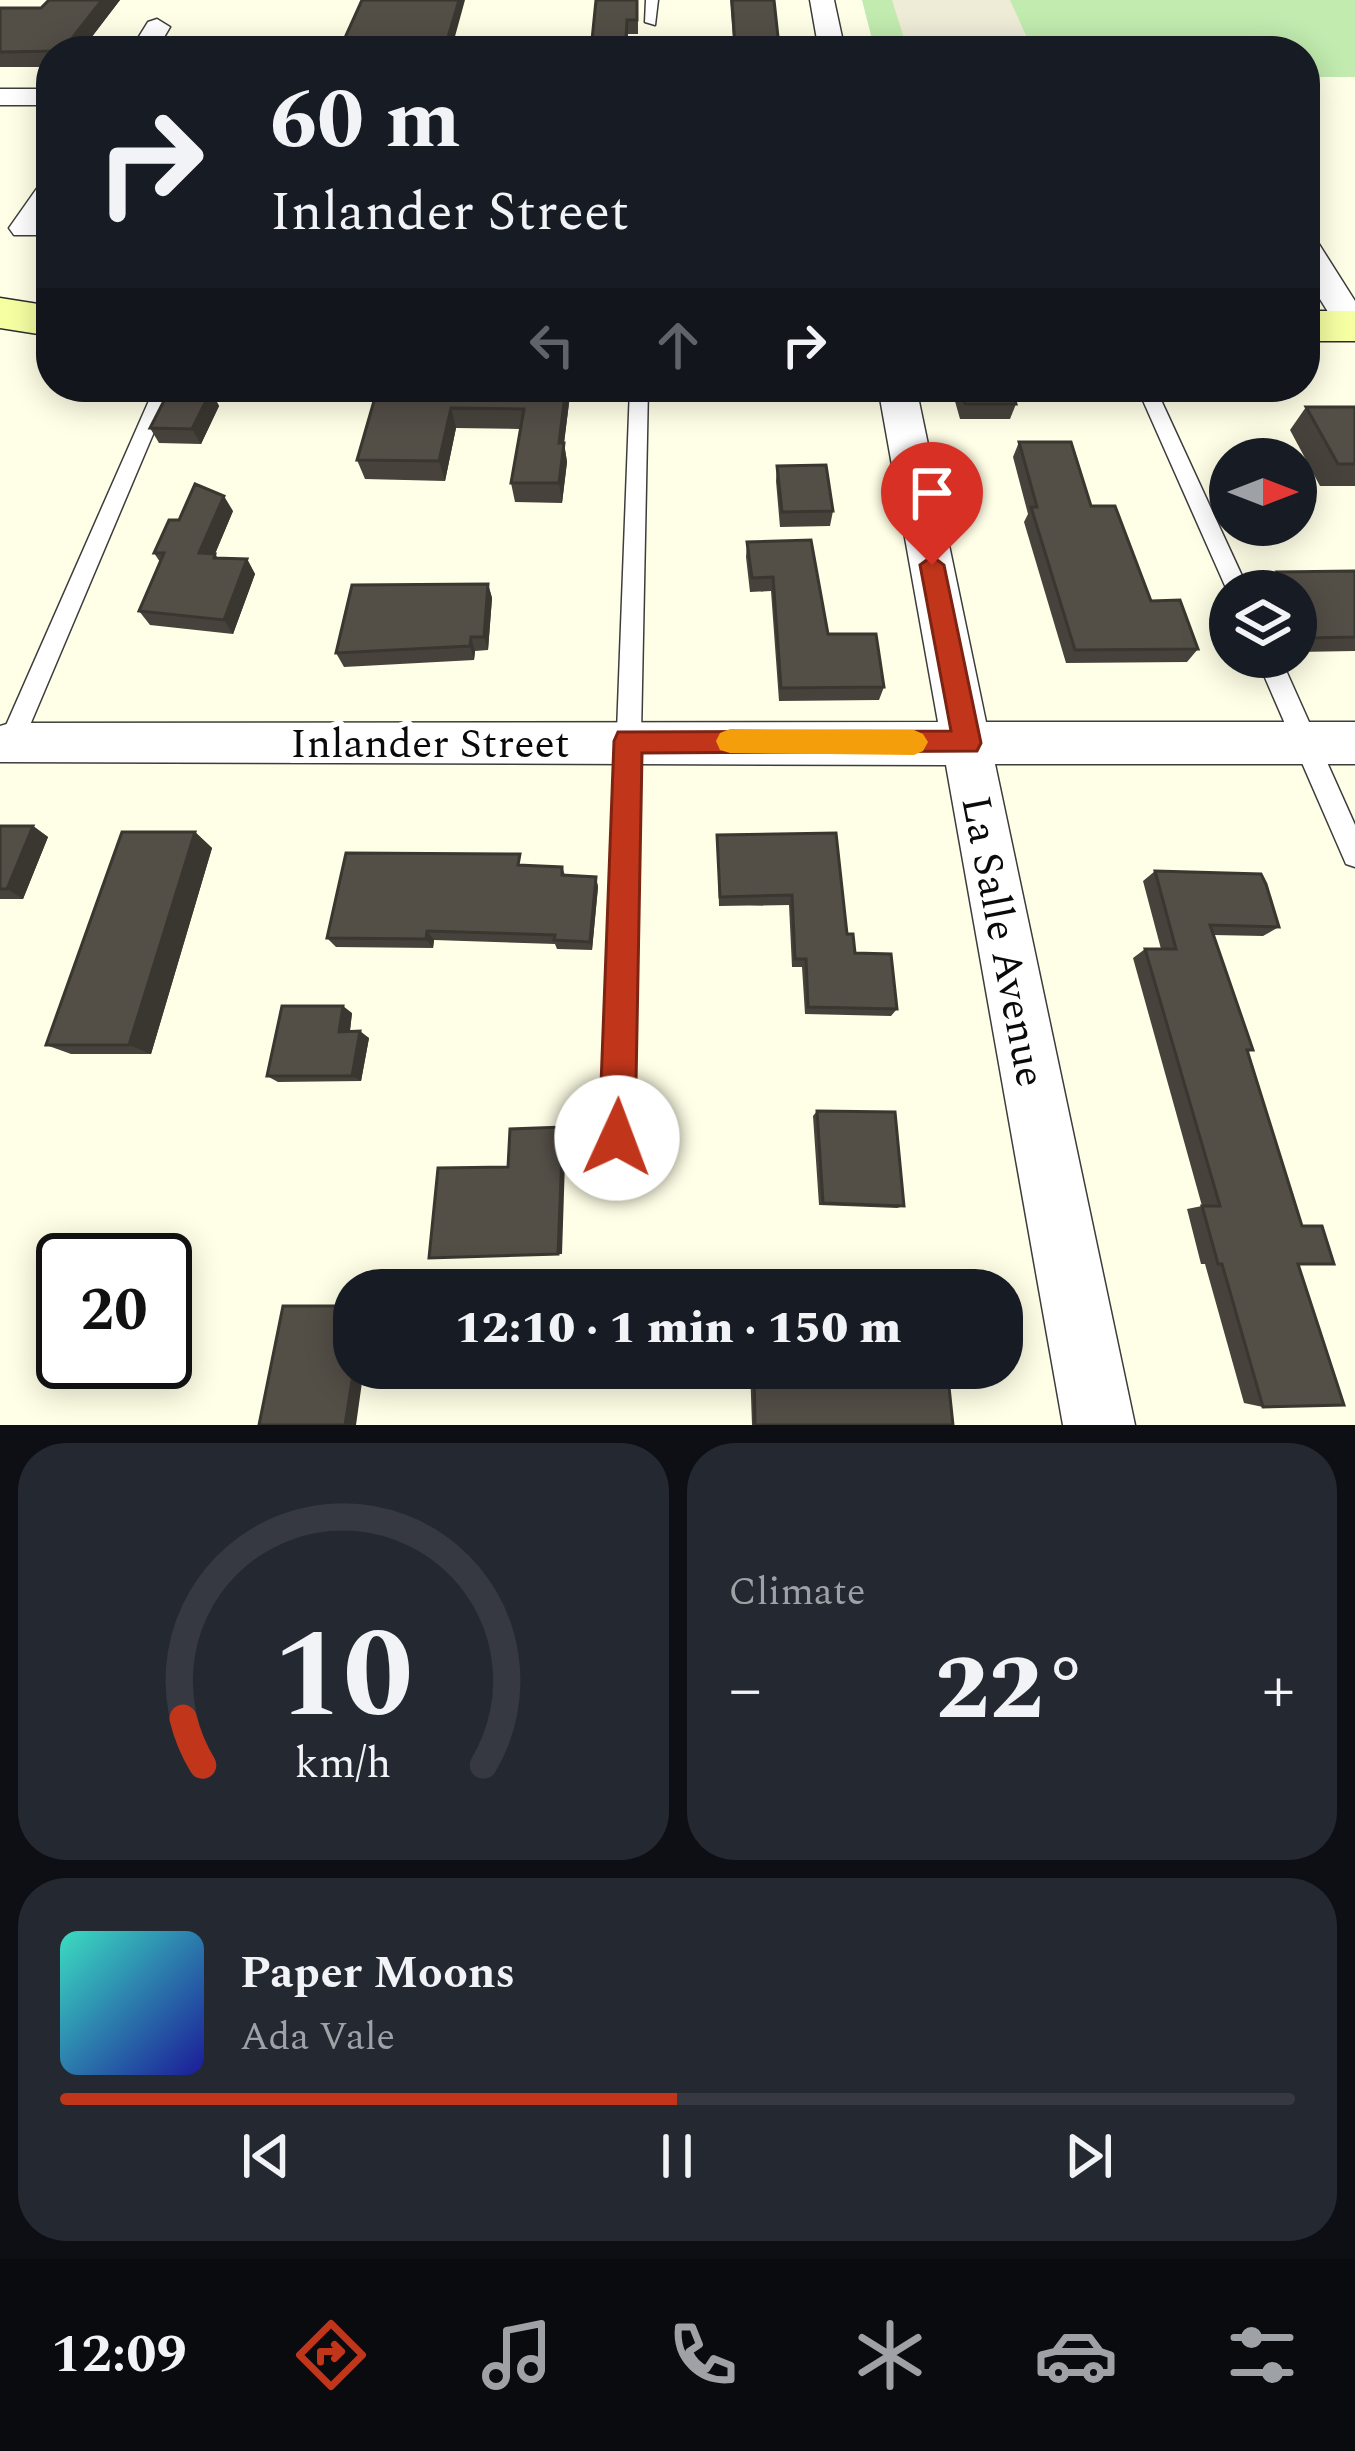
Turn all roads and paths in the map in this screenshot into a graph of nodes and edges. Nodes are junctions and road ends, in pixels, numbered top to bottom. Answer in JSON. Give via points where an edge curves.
{"nodes":[{"id":1,"x":652,"y":0,"type":"edge"},
{"id":2,"x":822,"y":0,"type":"edge"},
{"id":3,"x":651,"y":22,"type":"dead end"},
{"id":4,"x":158,"y":27,"type":"dead end"},
{"id":5,"x":152,"y":36,"type":"edge"},
{"id":6,"x":829,"y":36,"type":"edge"},
{"id":7,"x":0,"y":98,"type":"edge"},
{"id":8,"x":36,"y":98,"type":"edge"},
{"id":9,"x":36,"y":212,"type":"edge"},
{"id":10,"x":25,"y":228,"type":"dead end"},
{"id":11,"x":1320,"y":272,"type":"edge"},
{"id":12,"x":0,"y":313,"type":"edge"},
{"id":13,"x":36,"y":319,"type":"edge"},
{"id":14,"x":1320,"y":326,"type":"edge"},
{"id":15,"x":1355,"y":327,"type":"edge"},
{"id":16,"x":158,"y":402,"type":"edge"},
{"id":17,"x":639,"y":402,"type":"edge"},
{"id":18,"x":900,"y":402,"type":"edge"},
{"id":19,"x":1153,"y":402,"type":"edge"},
{"id":20,"x":1229,"y":570,"type":"edge"},
{"id":21,"x":1283,"y":678,"type":"edge"},
{"id":22,"x":628,"y":741,"type":"junction"},
{"id":23,"x":967,"y":743,"type":"junction"},
{"id":24,"x":1331,"y":743,"type":"edge"},
{"id":25,"x":10,"y":744,"type":"joint"},
{"id":26,"x":1355,"y":855,"type":"edge"},
{"id":27,"x":616,"y":1183,"type":"dead end"},
{"id":28,"x":1099,"y":1425,"type":"edge"}],
"edges":[{"from":1,"to":3,"type":"lane"},
{"from":2,"to":6,"type":"street"},
{"from":4,"to":5,"type":"street"},
{"from":7,"to":8,"type":"street"},
{"from":9,"to":10,"type":"street"},
{"from":11,"to":15,"type":"street"},
{"from":12,"to":13,"type":"main road"},
{"from":14,"to":15,"type":"main road"},
{"from":16,"to":25,"type":"lane"},
{"from":17,"to":22,"type":"lane"},
{"from":18,"to":23,"type":"street","name":"La Salle Avenue"},
{"from":19,"to":20,"type":"lane"},
{"from":21,"to":24,"type":"lane"},
{"from":22,"to":23,"type":"street","name":"Inlander Street"},
{"from":22,"to":25,"type":"street","name":"Inlander Street"},
{"from":22,"to":27,"type":"lane"},
{"from":23,"to":24,"type":"street","name":"Inlander Street"},
{"from":23,"to":28,"type":"street","name":"La Salle Avenue"},
{"from":24,"to":26,"type":"lane"}]}
